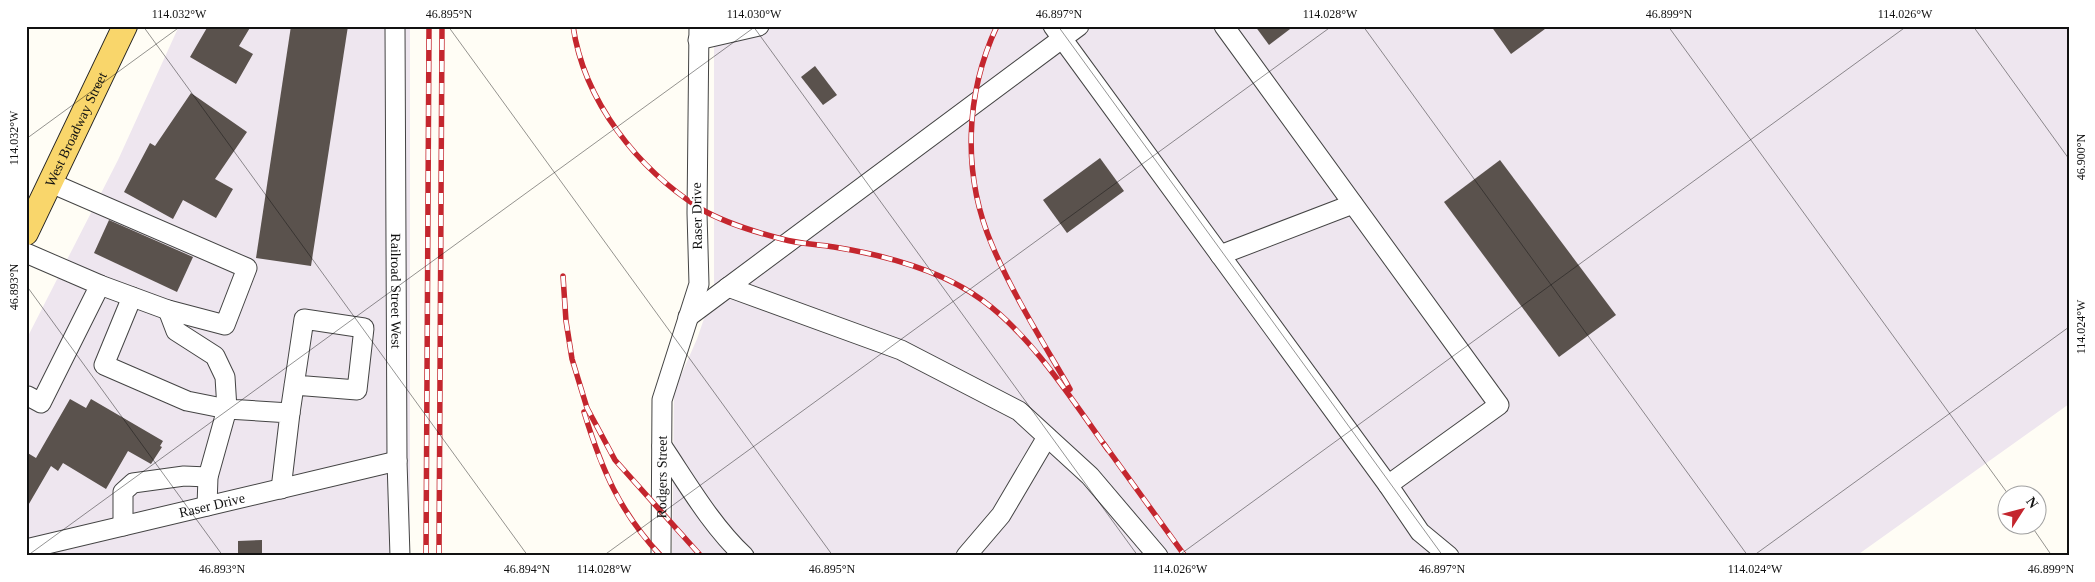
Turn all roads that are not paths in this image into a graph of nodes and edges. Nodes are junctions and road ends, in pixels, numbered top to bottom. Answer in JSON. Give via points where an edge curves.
{"nodes":[{"id":1,"x":125,"y":26,"type":"edge"},
{"id":2,"x":395,"y":26,"type":"edge"},
{"id":3,"x":759,"y":26,"type":"edge"},
{"id":4,"x":1079,"y":26,"type":"edge"},
{"id":5,"x":1224,"y":26,"type":"edge"},
{"id":6,"x":698,"y":33,"type":"edge"},
{"id":7,"x":1058,"y":33,"type":"edge"},
{"id":8,"x":51,"y":182,"type":"junction"},
{"id":9,"x":1353,"y":204,"type":"junction"},
{"id":10,"x":26,"y":233,"type":"edge"},
{"id":11,"x":26,"y":253,"type":"edge"},
{"id":12,"x":1220,"y":255,"type":"junction"},
{"id":13,"x":100,"y":285,"type":"junction"},
{"id":14,"x":728,"y":287,"type":"junction"},
{"id":15,"x":132,"y":297,"type":"junction"},
{"id":16,"x":168,"y":310,"type":"junction"},
{"id":17,"x":688,"y":317,"type":"junction"},
{"id":18,"x":294,"y":384,"type":"junction"},
{"id":19,"x":27,"y":397,"type":"edge"},
{"id":20,"x":662,"y":400,"type":"joint"},
{"id":21,"x":227,"y":409,"type":"junction"},
{"id":22,"x":290,"y":413,"type":"junction"},
{"id":23,"x":1047,"y":437,"type":"junction"},
{"id":24,"x":662,"y":446,"type":"junction"},
{"id":25,"x":397,"y":461,"type":"junction"},
{"id":26,"x":208,"y":477,"type":"junction"},
{"id":27,"x":1388,"y":485,"type":"junction"},
{"id":28,"x":281,"y":488,"type":"junction"},
{"id":29,"x":207,"y":506,"type":"junction"},
{"id":30,"x":123,"y":526,"type":"junction"},
{"id":31,"x":26,"y":549,"type":"edge"},
{"id":32,"x":400,"y":556,"type":"edge"},
{"id":33,"x":661,"y":556,"type":"edge"},
{"id":34,"x":744,"y":556,"type":"edge"},
{"id":35,"x":966,"y":556,"type":"edge"},
{"id":36,"x":1158,"y":556,"type":"edge"},
{"id":37,"x":1449,"y":556,"type":"edge"}],
"edges":[{"from":1,"to":8,"type":"main road","name":"West Broadway Street"},
{"from":2,"to":25,"type":"street","name":"Railroad Street West"},
{"from":3,"to":6,"type":"street"},
{"from":4,"to":7,"type":"street"},
{"from":5,"to":9,"type":"street"},
{"from":6,"to":17,"type":"street","name":"Raser Drive","via":[[699,284]]},
{"from":7,"to":12,"type":"street"},
{"from":7,"to":14,"type":"street"},
{"from":8,"to":10,"type":"main road","name":"West Broadway Street"},
{"from":8,"to":16,"type":"street","via":[[247,268],[224,325]]},
{"from":9,"to":12,"type":"street"},
{"from":9,"to":27,"type":"street","via":[[1499,405]]},
{"from":11,"to":13,"type":"street"},
{"from":12,"to":27,"type":"street"},
{"from":13,"to":15,"type":"street"},
{"from":13,"to":19,"type":"street","via":[[41,403]]},
{"from":14,"to":17,"type":"street"},
{"from":14,"to":23,"type":"street","via":[[901,350],[1020,411]]},
{"from":15,"to":16,"type":"street"},
{"from":15,"to":21,"type":"street","via":[[104,366],[187,401]]},
{"from":16,"to":21,"type":"street","via":[[176,331],[215,356],[225,377]]},
{"from":17,"to":20,"type":"street","name":"Raser Drive"},
{"from":18,"to":18,"type":"street","via":[[304,319],[364,328],[357,390]]},
{"from":18,"to":22,"type":"street"},
{"from":20,"to":24,"type":"street","name":"Rodgers Street"},
{"from":21,"to":22,"type":"street"},
{"from":21,"to":26,"type":"street"},
{"from":22,"to":28,"type":"street"},
{"from":23,"to":35,"type":"street","via":[[1001,514]]},
{"from":23,"to":36,"type":"street","via":[[1090,476]]},
{"from":24,"to":33,"type":"street","name":"Rodgers Street"},
{"from":24,"to":34,"type":"street","via":[[696,496]]},
{"from":25,"to":28,"type":"street","name":"Raser Drive"},
{"from":25,"to":32,"type":"street","name":"Railroad Street West"},
{"from":26,"to":29,"type":"street"},
{"from":26,"to":30,"type":"street","via":[[184,476],[133,483],[123,492]]},
{"from":27,"to":37,"type":"street","via":[[1420,532]]},
{"from":28,"to":29,"type":"street","name":"Raser Drive"},
{"from":29,"to":30,"type":"street","name":"Raser Drive"},
{"from":30,"to":31,"type":"street","name":"Raser Drive"}]}
